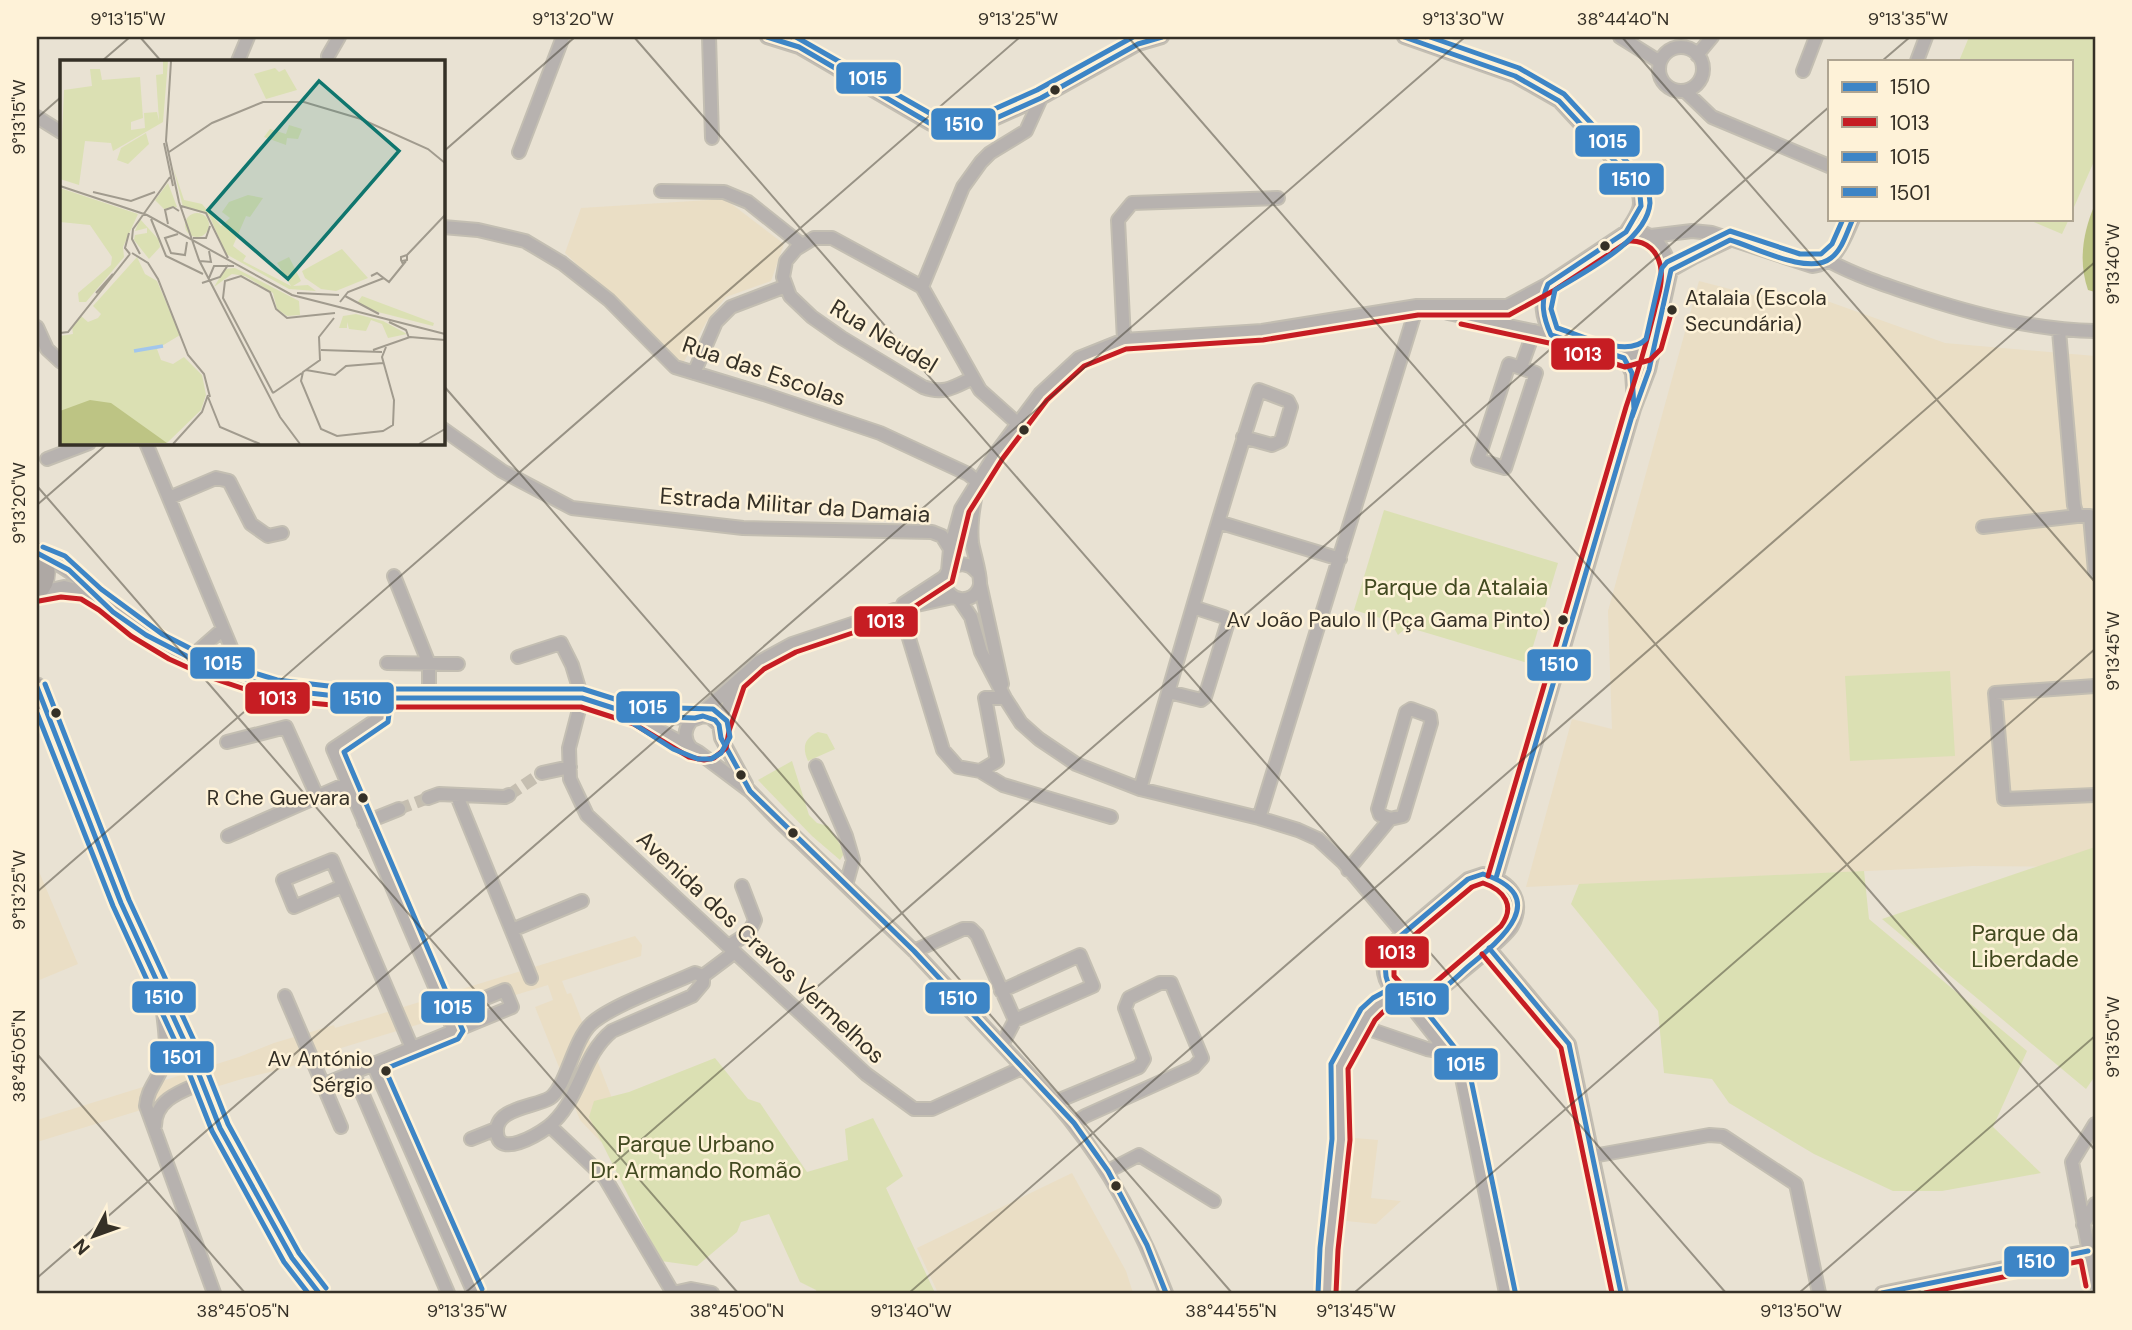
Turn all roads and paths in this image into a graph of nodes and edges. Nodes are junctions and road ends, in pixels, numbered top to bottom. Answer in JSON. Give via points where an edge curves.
{"nodes":[{"id":1,"x":248,"y":37,"type":"edge"},
{"id":2,"x":338,"y":37,"type":"edge"},
{"id":3,"x":562,"y":37,"type":"edge"},
{"id":4,"x":709,"y":37,"type":"edge"},
{"id":5,"x":766,"y":37,"type":"edge"},
{"id":6,"x":1162,"y":37,"type":"edge"},
{"id":7,"x":1405,"y":37,"type":"edge"},
{"id":8,"x":1620,"y":37,"type":"edge"},
{"id":9,"x":1712,"y":37,"type":"edge"},
{"id":10,"x":1815,"y":37,"type":"edge"},
{"id":11,"x":1926,"y":37,"type":"edge"},
{"id":12,"x":1698,"y":55,"type":"junction"},
{"id":13,"x":328,"y":56,"type":"dead end"},
{"id":14,"x":238,"y":60,"type":"edge"},
{"id":15,"x":1917,"y":60,"type":"edge"},
{"id":16,"x":1660,"y":62,"type":"junction"},
{"id":17,"x":1803,"y":71,"type":"dead end"},
{"id":18,"x":1685,"y":91,"type":"junction"},
{"id":19,"x":1041,"y":98,"type":"junction"},
{"id":20,"x":37,"y":117,"type":"edge"},
{"id":21,"x":60,"y":131,"type":"edge"},
{"id":22,"x":712,"y":138,"type":"dead end"},
{"id":23,"x":519,"y":152,"type":"dead end"},
{"id":24,"x":1828,"y":166,"type":"edge"},
{"id":25,"x":661,"y":191,"type":"dead end"},
{"id":26,"x":1278,"y":198,"type":"dead end"},
{"id":27,"x":1853,"y":220,"type":"edge"},
{"id":28,"x":444,"y":228,"type":"edge"},
{"id":29,"x":1626,"y":232,"type":"junction"},
{"id":30,"x":1651,"y":236,"type":"junction"},
{"id":31,"x":1730,"y":240,"type":"junction"},
{"id":32,"x":802,"y":245,"type":"junction"},
{"id":33,"x":1829,"y":261,"type":"junction"},
{"id":34,"x":1671,"y":271,"type":"junction"},
{"id":35,"x":1548,"y":284,"type":"junction"},
{"id":36,"x":786,"y":286,"type":"junction"},
{"id":37,"x":922,"y":287,"type":"junction"},
{"id":38,"x":1416,"y":306,"type":"junction"},
{"id":39,"x":37,"y":327,"type":"edge"},
{"id":40,"x":1534,"y":331,"type":"junction"},
{"id":41,"x":2059,"y":331,"type":"junction"},
{"id":42,"x":2095,"y":331,"type":"edge"},
{"id":43,"x":1551,"y":335,"type":"junction"},
{"id":44,"x":1124,"y":340,"type":"junction"},
{"id":45,"x":1654,"y":343,"type":"junction"},
{"id":46,"x":1625,"y":358,"type":"junction"},
{"id":47,"x":60,"y":361,"type":"edge"},
{"id":48,"x":1521,"y":367,"type":"junction"},
{"id":49,"x":694,"y":373,"type":"junction"},
{"id":50,"x":973,"y":378,"type":"junction"},
{"id":51,"x":1634,"y":409,"type":"junction"},
{"id":52,"x":1017,"y":423,"type":"junction"},
{"id":53,"x":444,"y":430,"type":"edge"},
{"id":54,"x":1243,"y":437,"type":"junction"},
{"id":55,"x":86,"y":444,"type":"edge"},
{"id":56,"x":146,"y":444,"type":"edge"},
{"id":57,"x":47,"y":459,"type":"dead end"},
{"id":58,"x":978,"y":482,"type":"junction"},
{"id":59,"x":169,"y":498,"type":"junction"},
{"id":60,"x":2077,"y":516,"type":"junction"},
{"id":61,"x":2093,"y":516,"type":"edge"},
{"id":62,"x":1218,"y":522,"type":"junction"},
{"id":63,"x":1983,"y":527,"type":"dead end"},
{"id":64,"x":282,"y":533,"type":"dead end"},
{"id":65,"x":950,"y":549,"type":"junction"},
{"id":66,"x":39,"y":555,"type":"edge"},
{"id":67,"x":1340,"y":559,"type":"junction"},
{"id":68,"x":2095,"y":571,"type":"edge"},
{"id":69,"x":947,"y":573,"type":"junction"},
{"id":70,"x":394,"y":576,"type":"dead end"},
{"id":71,"x":979,"y":578,"type":"junction"},
{"id":72,"x":37,"y":592,"type":"edge"},
{"id":73,"x":95,"y":596,"type":"junction"},
{"id":74,"x":956,"y":598,"type":"junction"},
{"id":75,"x":1193,"y":607,"type":"junction"},
{"id":76,"x":894,"y":610,"type":"junction"},
{"id":77,"x":223,"y":629,"type":"junction"},
{"id":78,"x":908,"y":635,"type":"dead end"},
{"id":79,"x":518,"y":657,"type":"dead end"},
{"id":80,"x":189,"y":659,"type":"junction"},
{"id":81,"x":387,"y":663,"type":"dead end"},
{"id":82,"x":429,"y":664,"type":"junction"},
{"id":83,"x":458,"y":664,"type":"dead end"},
{"id":84,"x":245,"y":681,"type":"junction"},
{"id":85,"x":737,"y":682,"type":"junction"},
{"id":86,"x":2095,"y":685,"type":"edge"},
{"id":87,"x":37,"y":687,"type":"edge"},
{"id":88,"x":1169,"y":692,"type":"junction"},
{"id":89,"x":382,"y":698,"type":"junction"},
{"id":90,"x":582,"y":698,"type":"junction"},
{"id":91,"x":1005,"y":698,"type":"junction"},
{"id":92,"x":429,"y":699,"type":"junction"},
{"id":93,"x":638,"y":716,"type":"junction"},
{"id":94,"x":696,"y":718,"type":"junction"},
{"id":95,"x":721,"y":733,"type":"junction"},
{"id":96,"x":227,"y":742,"type":"dead end"},
{"id":97,"x":696,"y":750,"type":"junction"},
{"id":98,"x":816,"y":766,"type":"dead end"},
{"id":99,"x":570,"y":767,"type":"junction"},
{"id":100,"x":980,"y":771,"type":"junction"},
{"id":101,"x":542,"y":773,"type":"tunnel mouth"},
{"id":102,"x":346,"y":784,"type":"junction"},
{"id":103,"x":1140,"y":789,"type":"junction"},
{"id":104,"x":750,"y":791,"type":"junction"},
{"id":105,"x":509,"y":795,"type":"tunnel mouth"},
{"id":106,"x":2095,"y":795,"type":"edge"},
{"id":107,"x":317,"y":796,"type":"junction"},
{"id":108,"x":457,"y":796,"type":"junction"},
{"id":109,"x":428,"y":798,"type":"tunnel mouth"},
{"id":110,"x":398,"y":809,"type":"tunnel mouth"},
{"id":111,"x":1111,"y":817,"type":"dead end"},
{"id":112,"x":1259,"y":818,"type":"junction"},
{"id":113,"x":1390,"y":819,"type":"junction"},
{"id":114,"x":364,"y":823,"type":"junction"},
{"id":115,"x":228,"y":836,"type":"dead end"},
{"id":116,"x":1348,"y":870,"type":"junction"},
{"id":117,"x":1496,"y":878,"type":"junction"},
{"id":118,"x":846,"y":884,"type":"junction"},
{"id":119,"x":343,"y":886,"type":"junction"},
{"id":120,"x":742,"y":886,"type":"dead end"},
{"id":121,"x":582,"y":901,"type":"dead end"},
{"id":122,"x":512,"y":930,"type":"junction"},
{"id":123,"x":1403,"y":933,"type":"junction"},
{"id":124,"x":1489,"y":948,"type":"junction"},
{"id":125,"x":731,"y":949,"type":"junction"},
{"id":126,"x":914,"y":951,"type":"junction"},
{"id":127,"x":703,"y":976,"type":"junction"},
{"id":128,"x":531,"y":978,"type":"dead end"},
{"id":129,"x":1001,"y":990,"type":"junction"},
{"id":130,"x":162,"y":995,"type":"junction"},
{"id":131,"x":285,"y":996,"type":"dead end"},
{"id":132,"x":1401,"y":996,"type":"junction"},
{"id":133,"x":447,"y":1014,"type":"junction"},
{"id":134,"x":1015,"y":1020,"type":"junction"},
{"id":135,"x":1360,"y":1027,"type":"junction"},
{"id":136,"x":454,"y":1031,"type":"junction"},
{"id":137,"x":1002,"y":1045,"type":"junction"},
{"id":138,"x":1442,"y":1046,"type":"junction"},
{"id":139,"x":412,"y":1048,"type":"junction"},
{"id":140,"x":373,"y":1063,"type":"junction"},
{"id":141,"x":1023,"y":1068,"type":"junction"},
{"id":142,"x":353,"y":1072,"type":"junction"},
{"id":143,"x":203,"y":1082,"type":"junction"},
{"id":144,"x":323,"y":1085,"type":"junction"},
{"id":145,"x":1055,"y":1102,"type":"junction"},
{"id":146,"x":1074,"y":1124,"type":"junction"},
{"id":147,"x":2095,"y":1124,"type":"edge"},
{"id":148,"x":550,"y":1126,"type":"junction"},
{"id":149,"x":341,"y":1127,"type":"dead end"},
{"id":150,"x":496,"y":1129,"type":"junction"},
{"id":151,"x":155,"y":1130,"type":"junction"},
{"id":152,"x":471,"y":1139,"type":"dead end"},
{"id":153,"x":1593,"y":1156,"type":"junction"},
{"id":154,"x":1108,"y":1171,"type":"junction"},
{"id":155,"x":1214,"y":1201,"type":"dead end"},
{"id":156,"x":2095,"y":1204,"type":"edge"},
{"id":157,"x":2083,"y":1225,"type":"junction"},
{"id":158,"x":2088,"y":1251,"type":"junction"},
{"id":159,"x":2095,"y":1284,"type":"edge"},
{"id":160,"x":214,"y":1293,"type":"edge"},
{"id":161,"x":319,"y":1293,"type":"edge"},
{"id":162,"x":448,"y":1293,"type":"edge"},
{"id":163,"x":474,"y":1293,"type":"edge"},
{"id":164,"x":673,"y":1293,"type":"edge"},
{"id":165,"x":712,"y":1293,"type":"edge"},
{"id":166,"x":1166,"y":1293,"type":"edge"},
{"id":167,"x":1327,"y":1293,"type":"edge"},
{"id":168,"x":1506,"y":1293,"type":"edge"},
{"id":169,"x":1621,"y":1293,"type":"edge"},
{"id":170,"x":1819,"y":1293,"type":"edge"},
{"id":171,"x":1882,"y":1293,"type":"edge"}],
"edges":[{"from":1,"to":14,"type":"street"},
{"from":2,"to":13,"type":"street"},
{"from":3,"to":23,"type":"street"},
{"from":4,"to":22,"type":"street"},
{"from":5,"to":19,"type":"street","via":[[799,47],[931,124],[983,124]]},
{"from":6,"to":19,"type":"street","via":[[1138,44]]},
{"from":7,"to":29,"type":"street","via":[[1515,76],[1559,101],[1635,183],[1641,206]]},
{"from":8,"to":16,"type":"street"},
{"from":9,"to":12,"type":"street"},
{"from":10,"to":17,"type":"street"},
{"from":11,"to":15,"type":"street"},
{"from":12,"to":16,"type":"street","via":[[1676,48]]},
{"from":12,"to":18,"type":"street","via":[[1702,77]]},
{"from":16,"to":18,"type":"street","via":[[1662,81]]},
{"from":18,"to":24,"type":"street","via":[[1712,117]]},
{"from":19,"to":37,"type":"street","via":[[1026,131],[990,153],[963,187]]},
{"from":20,"to":21,"type":"street"},
{"from":25,"to":32,"type":"street","via":[[724,192],[748,201]]},
{"from":26,"to":44,"type":"street","via":[[1132,203],[1118,220]]},
{"from":27,"to":33,"type":"street"},
{"from":28,"to":49,"type":"street","name":"Rua das Escolas","via":[[525,241],[609,300],[674,367]]},
{"from":29,"to":30,"type":"street","via":[[1636,230]]},
{"from":29,"to":35,"type":"street"},
{"from":30,"to":31,"type":"street","via":[[1692,231]]},
{"from":30,"to":34,"type":"street","via":[[1667,256]]},
{"from":31,"to":33,"type":"street","via":[[1804,265]]},
{"from":31,"to":34,"type":"street"},
{"from":32,"to":36,"type":"street","via":[[786,261]]},
{"from":32,"to":37,"type":"street","via":[[814,238],[832,238]]},
{"from":33,"to":41,"type":"street","via":[[1856,276],[1965,312]]},
{"from":34,"to":45,"type":"street"},
{"from":35,"to":38,"type":"street","via":[[1507,306]]},
{"from":35,"to":43,"type":"street","via":[[1542,309]]},
{"from":36,"to":49,"type":"street","via":[[731,307],[716,322]]},
{"from":36,"to":50,"type":"street","name":"Rua Neudel","via":[[812,317],[923,387],[936,392]]},
{"from":37,"to":50,"type":"street","name":"Rua Neudel"},
{"from":38,"to":40,"type":"street"},
{"from":38,"to":44,"type":"street","via":[[1262,331]]},
{"from":38,"to":67,"type":"street"},
{"from":39,"to":47,"type":"street","via":[[47,349]]},
{"from":40,"to":43,"type":"street"},
{"from":40,"to":48,"type":"street"},
{"from":41,"to":42,"type":"street"},
{"from":41,"to":60,"type":"street"},
{"from":43,"to":46,"type":"street"},
{"from":44,"to":52,"type":"street","via":[[1079,358]]},
{"from":45,"to":46,"type":"street","via":[[1646,352]]},
{"from":45,"to":51,"type":"street"},
{"from":46,"to":51,"type":"street","via":[[1632,373]]},
{"from":48,"to":48,"type":"street","via":[[1509,364],[1478,460],[1505,468],[1536,373]]},
{"from":49,"to":58,"type":"street","name":"Rua das Escolas","via":[[880,433]]},
{"from":50,"to":52,"type":"street","name":"Rua Neudel"},
{"from":51,"to":117,"type":"street"},
{"from":52,"to":58,"type":"street"},
{"from":53,"to":65,"type":"street","name":"Estrada Militar da Damaia","via":[[502,471],[572,508],[743,528],[933,532],[942,536]]},
{"from":54,"to":54,"type":"street","via":[[1259,390],[1288,401],[1291,407],[1280,441],[1272,445]]},
{"from":54,"to":62,"type":"street"},
{"from":55,"to":57,"type":"street"},
{"from":56,"to":59,"type":"street"},
{"from":58,"to":65,"type":"street","via":[[961,509]]},
{"from":58,"to":71,"type":"street","via":[[971,530]]},
{"from":59,"to":64,"type":"street","via":[[216,478],[229,481],[251,524],[268,536]]},
{"from":59,"to":77,"type":"street"},
{"from":60,"to":61,"type":"street"},
{"from":60,"to":63,"type":"street"},
{"from":61,"to":68,"type":"street"},
{"from":62,"to":67,"type":"street"},
{"from":62,"to":75,"type":"street"},
{"from":65,"to":69,"type":"street"},
{"from":66,"to":72,"type":"street","via":[[46,572]]},
{"from":66,"to":73,"type":"street","via":[[60,563]]},
{"from":67,"to":112,"type":"street"},
{"from":69,"to":71,"type":"street","via":[[963,564]]},
{"from":69,"to":74,"type":"street","via":[[946,588]]},
{"from":69,"to":76,"type":"street"},
{"from":70,"to":82,"type":"street"},
{"from":71,"to":74,"type":"street","via":[[975,594]]},
{"from":71,"to":91,"type":"street"},
{"from":72,"to":73,"type":"street","via":[[64,587]]},
{"from":73,"to":80,"type":"street","via":[[140,631]]},
{"from":74,"to":76,"type":"street"},
{"from":74,"to":91,"type":"street","via":[[971,618],[981,652]]},
{"from":75,"to":88,"type":"street"},
{"from":75,"to":88,"type":"street","via":[[1228,622],[1205,697],[1201,700]]},
{"from":76,"to":85,"type":"street","via":[[792,644],[759,662]]},
{"from":77,"to":80,"type":"street"},
{"from":77,"to":84,"type":"street"},
{"from":78,"to":100,"type":"street","via":[[943,750],[958,767]]},
{"from":79,"to":90,"type":"street","via":[[561,643]]},
{"from":80,"to":84,"type":"street"},
{"from":81,"to":82,"type":"street"},
{"from":82,"to":83,"type":"street"},
{"from":82,"to":92,"type":"street"},
{"from":84,"to":89,"type":"street","via":[[299,694]]},
{"from":85,"to":94,"type":"street"},
{"from":85,"to":95,"type":"street"},
{"from":86,"to":106,"type":"street","via":[[1995,693],[2004,799]]},
{"from":87,"to":130,"type":"street"},
{"from":88,"to":103,"type":"street"},
{"from":89,"to":92,"type":"street"},
{"from":89,"to":102,"type":"street","via":[[381,717],[333,749]]},
{"from":90,"to":92,"type":"street"},
{"from":90,"to":93,"type":"street"},
{"from":90,"to":99,"type":"street","name":"Avenida dos Cravos Vermelhos","via":[[569,748]]},
{"from":91,"to":100,"type":"street","via":[[985,698],[997,761]]},
{"from":91,"to":103,"type":"street","via":[[1021,723],[1076,764]]},
{"from":93,"to":94,"type":"street"},
{"from":93,"to":97,"type":"street"},
{"from":94,"to":95,"type":"street","via":[[710,717]]},
{"from":94,"to":97,"type":"street","via":[[685,731],[685,738]]},
{"from":95,"to":97,"type":"street","via":[[719,743],[710,751]]},
{"from":95,"to":104,"type":"street"},
{"from":96,"to":107,"type":"street","via":[[286,727]]},
{"from":97,"to":104,"type":"street"},
{"from":98,"to":118,"type":"street","via":[[846,836],[852,860]]},
{"from":99,"to":101,"type":"street"},
{"from":99,"to":125,"type":"street","name":"Avenida dos Cravos Vermelhos","via":[[570,779],[587,815]]},
{"from":100,"to":111,"type":"street","via":[[1003,785]]},
{"from":102,"to":107,"type":"street"},
{"from":102,"to":114,"type":"street"},
{"from":103,"to":112,"type":"street"},
{"from":104,"to":118,"type":"street"},
{"from":105,"to":108,"type":"street"},
{"from":107,"to":115,"type":"street"},
{"from":108,"to":109,"type":"street"},
{"from":108,"to":122,"type":"street"},
{"from":110,"to":114,"type":"street"},
{"from":112,"to":116,"type":"street","via":[[1318,839]]},
{"from":113,"to":113,"type":"street","via":[[1378,809],[1406,712],[1411,709],[1430,716],[1431,723],[1403,816]]},
{"from":113,"to":116,"type":"street"},
{"from":114,"to":133,"type":"street"},
{"from":116,"to":123,"type":"street"},
{"from":117,"to":123,"type":"street","via":[[1483,874],[1468,879]]},
{"from":117,"to":124,"type":"street","via":[[1514,894],[1516,914],[1512,928]]},
{"from":118,"to":126,"type":"street"},
{"from":119,"to":119,"type":"street","via":[[332,860],[283,880],[294,907]]},
{"from":119,"to":139,"type":"street"},
{"from":120,"to":125,"type":"street","via":[[755,920]]},
{"from":121,"to":122,"type":"street"},
{"from":122,"to":128,"type":"street"},
{"from":123,"to":132,"type":"street","via":[[1386,951],[1383,966],[1387,982]]},
{"from":124,"to":132,"type":"street","via":[[1434,995],[1420,1000]]},
{"from":124,"to":153,"type":"street","via":[[1569,1044]]},
{"from":125,"to":127,"type":"street"},
{"from":125,"to":141,"type":"street","name":"Avenida dos Cravos Vermelhos","via":[[866,1074],[914,1109],[932,1109]]},
{"from":126,"to":129,"type":"street","via":[[971,929]]},
{"from":126,"to":137,"type":"street"},
{"from":127,"to":148,"type":"street","via":[[692,996],[603,1038],[568,1107]]},
{"from":127,"to":150,"type":"street","via":[[695,973],[603,1014],[576,1045],[557,1091],[508,1113]]},
{"from":129,"to":134,"type":"street"},
{"from":129,"to":134,"type":"street","via":[[1080,955],[1093,986]]},
{"from":130,"to":143,"type":"street"},
{"from":130,"to":151,"type":"street","via":[[167,1050],[146,1106]]},
{"from":131,"to":144,"type":"street"},
{"from":132,"to":135,"type":"street","via":[[1378,1005]]},
{"from":132,"to":138,"type":"street"},
{"from":133,"to":136,"type":"street"},
{"from":133,"to":136,"type":"street","via":[[505,990],[512,1007]]},
{"from":134,"to":137,"type":"street"},
{"from":135,"to":138,"type":"street","via":[[1427,1049]]},
{"from":135,"to":167,"type":"street","via":[[1339,1068],[1341,1139]]},
{"from":136,"to":139,"type":"street"},
{"from":137,"to":141,"type":"street"},
{"from":138,"to":168,"type":"street","via":[[1464,1082]]},
{"from":139,"to":140,"type":"street"},
{"from":140,"to":142,"type":"street"},
{"from":140,"to":163,"type":"street"},
{"from":141,"to":145,"type":"street"},
{"from":142,"to":144,"type":"street"},
{"from":142,"to":162,"type":"street"},
{"from":143,"to":151,"type":"street","via":[[162,1104]]},
{"from":143,"to":161,"type":"street","via":[[238,1165],[292,1258]]},
{"from":144,"to":149,"type":"street"},
{"from":145,"to":146,"type":"street"},
{"from":145,"to":146,"type":"street","via":[[1139,1068],[1144,1059],[1125,1007],[1129,998],[1160,983],[1171,983],[1202,1058],[1194,1068]]},
{"from":146,"to":154,"type":"street"},
{"from":147,"to":157,"type":"street","via":[[2072,1162]]},
{"from":148,"to":150,"type":"street","via":[[508,1146],[497,1137]]},
{"from":148,"to":164,"type":"street","via":[[605,1178]]},
{"from":150,"to":152,"type":"street"},
{"from":151,"to":160,"type":"street"},
{"from":153,"to":169,"type":"street"},
{"from":153,"to":170,"type":"street","via":[[1723,1136],[1796,1184]]},
{"from":154,"to":155,"type":"street","via":[[1139,1155]]},
{"from":154,"to":166,"type":"street"},
{"from":156,"to":157,"type":"street"},
{"from":157,"to":158,"type":"street"},
{"from":158,"to":159,"type":"street"},
{"from":158,"to":171,"type":"street"},
{"from":164,"to":165,"type":"street","via":[[691,1289]]}]}
